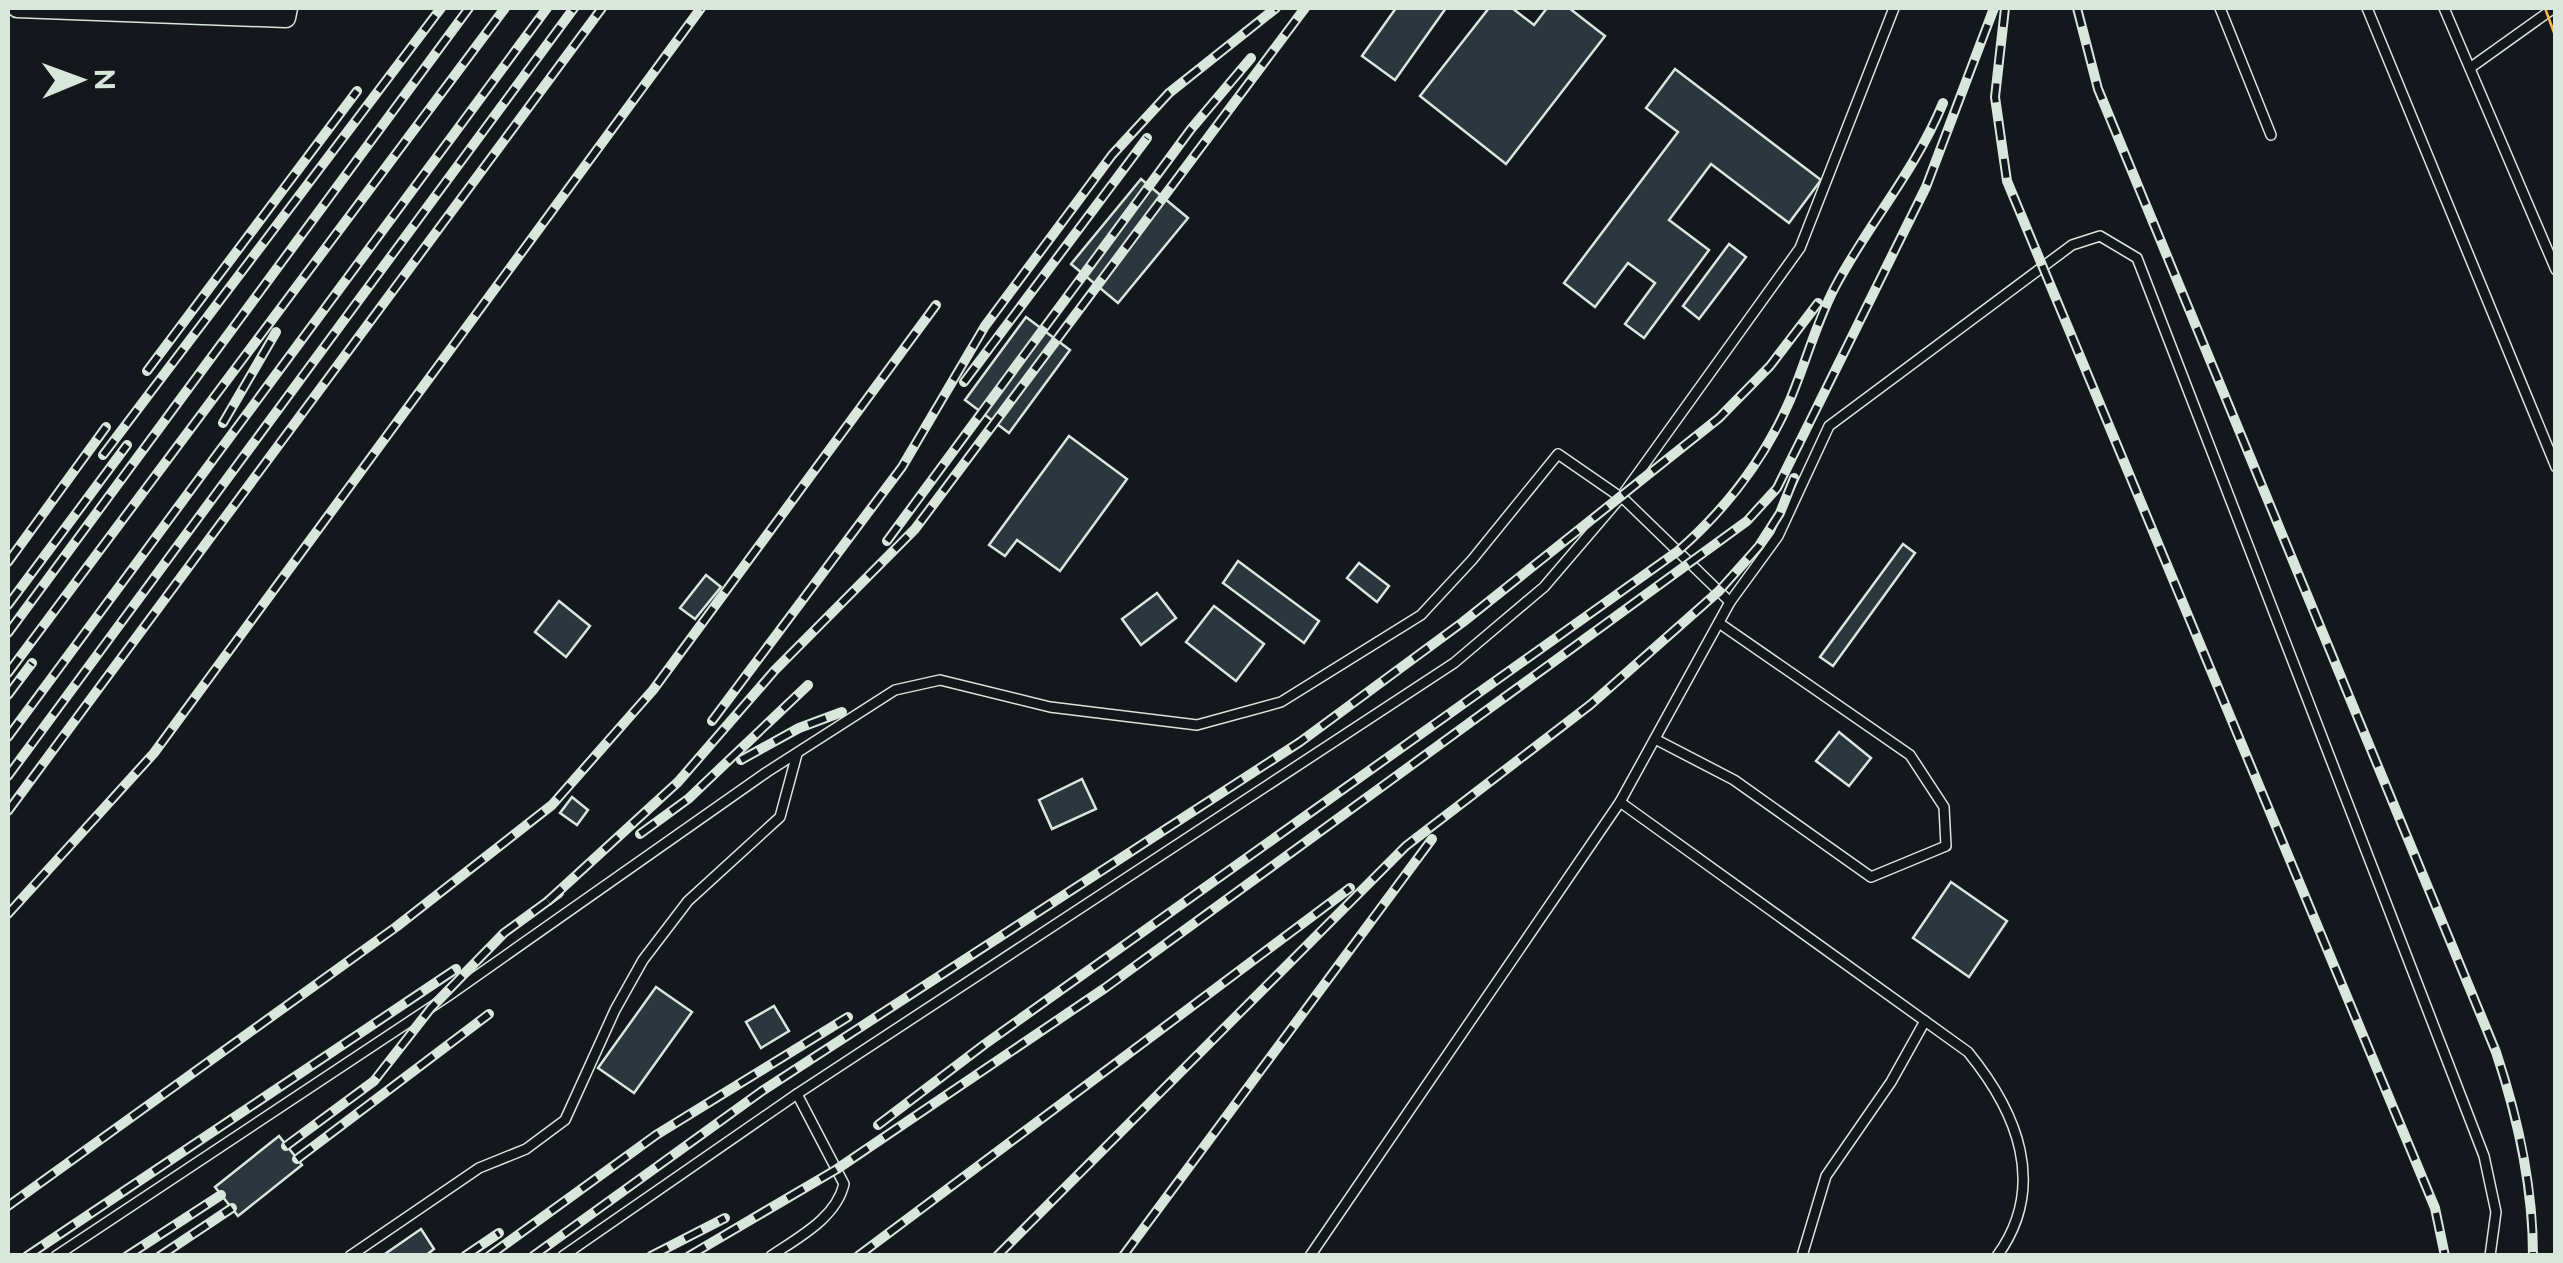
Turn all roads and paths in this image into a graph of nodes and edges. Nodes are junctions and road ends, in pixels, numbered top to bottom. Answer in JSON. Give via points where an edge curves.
{"nodes":[{"id":1,"x":17,"y":8,"type":"edge"},
{"id":2,"x":1894,"y":8,"type":"edge"},
{"id":3,"x":2220,"y":8,"type":"edge"},
{"id":4,"x":2367,"y":8,"type":"edge"},
{"id":5,"x":2444,"y":8,"type":"edge"},
{"id":6,"x":2554,"y":8,"type":"edge"},
{"id":7,"x":287,"y":13,"type":"edge"},
{"id":8,"x":2470,"y":68,"type":"junction"},
{"id":9,"x":2271,"y":136,"type":"dead end"},
{"id":10,"x":2556,"y":270,"type":"edge"},
{"id":11,"x":2556,"y":467,"type":"edge"},
{"id":12,"x":1621,"y":498,"type":"junction"},
{"id":13,"x":1730,"y":602,"type":"junction"},
{"id":14,"x":1719,"y":623,"type":"junction"},
{"id":15,"x":1654,"y":739,"type":"junction"},
{"id":16,"x":798,"y":753,"type":"junction"},
{"id":17,"x":1620,"y":802,"type":"junction"},
{"id":18,"x":1925,"y":1022,"type":"junction"},
{"id":19,"x":797,"y":1094,"type":"junction"},
{"id":20,"x":56,"y":1256,"type":"edge"},
{"id":21,"x":350,"y":1256,"type":"edge"},
{"id":22,"x":563,"y":1256,"type":"edge"},
{"id":23,"x":772,"y":1256,"type":"edge"},
{"id":24,"x":1310,"y":1256,"type":"edge"},
{"id":25,"x":1802,"y":1256,"type":"edge"},
{"id":26,"x":1997,"y":1256,"type":"edge"},
{"id":27,"x":2490,"y":1256,"type":"edge"}],
"edges":[{"from":1,"to":7,"type":"street"},
{"from":2,"to":12,"type":"lane","via":[[1800,248]]},
{"from":3,"to":9,"type":"lane"},
{"from":4,"to":11,"type":"lane"},
{"from":5,"to":8,"type":"lane"},
{"from":6,"to":8,"type":"lane"},
{"from":8,"to":10,"type":"lane"},
{"from":12,"to":13,"type":"lane"},
{"from":12,"to":16,"type":"lane","via":[[1558,454],[1421,615],[1281,702],[1197,726],[1050,707],[940,680],[895,690]]},
{"from":12,"to":19,"type":"lane","via":[[1544,587],[1454,663]]},
{"from":13,"to":14,"type":"lane"},
{"from":13,"to":27,"type":"lane","via":[[1778,536],[1829,426],[2072,246],[2100,236],[2137,258],[2484,1156],[2496,1212]]},
{"from":14,"to":15,"type":"lane"},
{"from":14,"to":15,"type":"lane","via":[[1910,756],[1944,807],[1946,846],[1871,877],[1734,780]]},
{"from":15,"to":17,"type":"lane"},
{"from":16,"to":20,"type":"lane"},
{"from":16,"to":21,"type":"lane","via":[[780,817],[688,901],[643,960],[566,1120],[526,1148],[479,1168]]},
{"from":17,"to":18,"type":"lane"},
{"from":17,"to":24,"type":"lane"},
{"from":18,"to":25,"type":"lane","via":[[1826,1176]]},
{"from":18,"to":26,"type":"lane","via":[[1968,1052],[1997,1088],[2019,1137],[2023,1194],[2015,1231]]},
{"from":19,"to":22,"type":"lane"},
{"from":19,"to":23,"type":"lane","via":[[844,1184],[840,1199],[817,1224]]}]}
